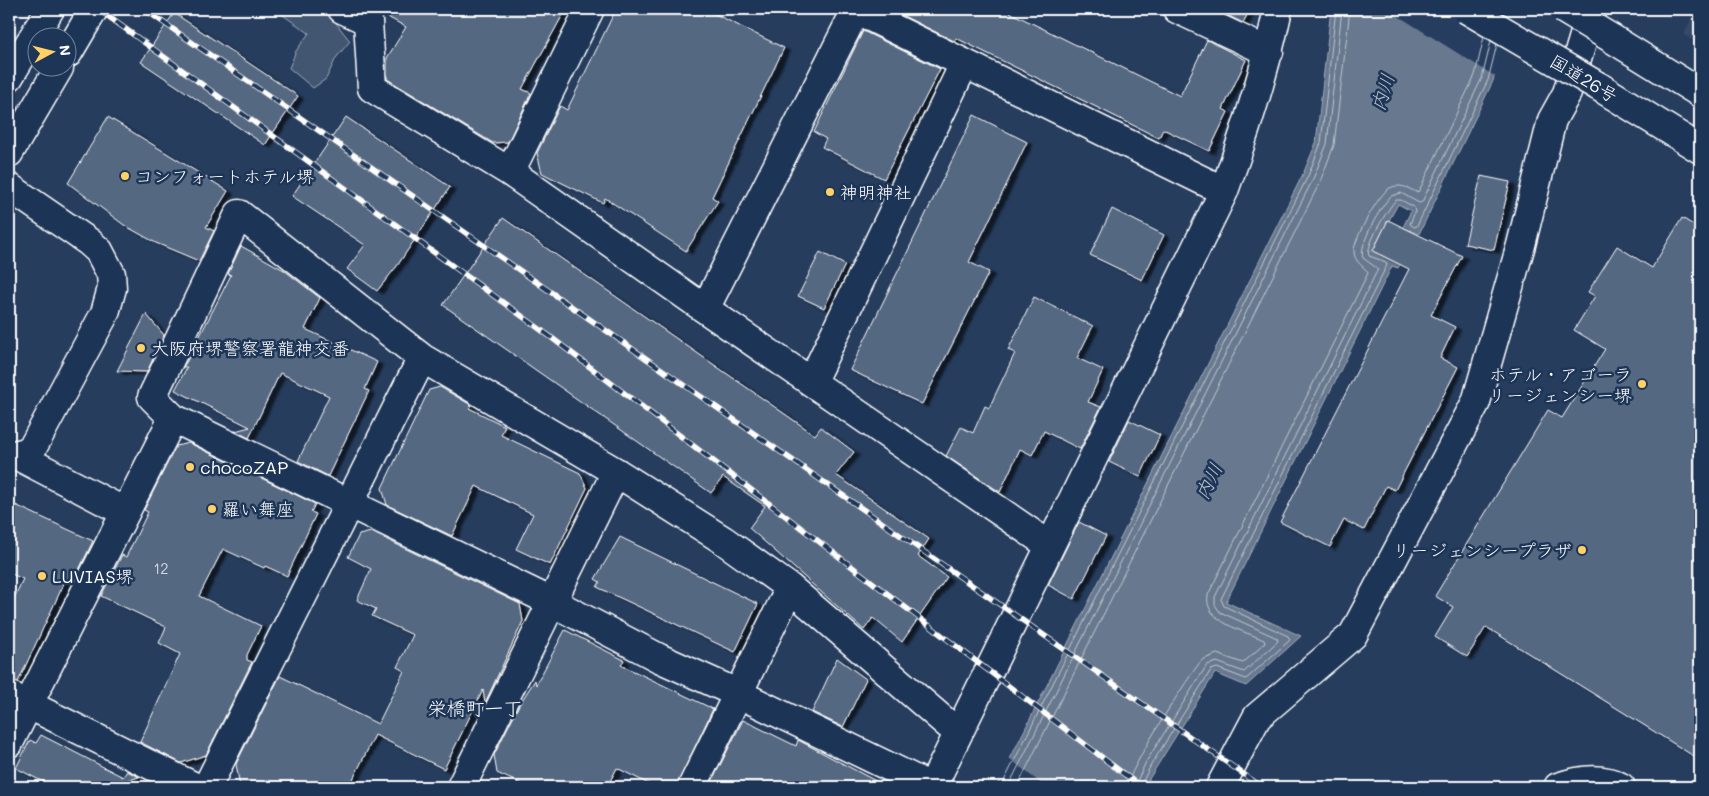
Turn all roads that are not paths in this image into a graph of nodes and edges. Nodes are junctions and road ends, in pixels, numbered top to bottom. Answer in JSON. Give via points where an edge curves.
{"nodes":[{"id":1,"x":50,"y":9,"type":"edge"},
{"id":2,"x":94,"y":9,"type":"edge"},
{"id":3,"x":342,"y":9,"type":"edge"},
{"id":4,"x":590,"y":9,"type":"edge"},
{"id":5,"x":855,"y":9,"type":"edge"},
{"id":6,"x":1177,"y":9,"type":"edge"},
{"id":7,"x":1278,"y":9,"type":"edge"},
{"id":8,"x":1466,"y":9,"type":"edge"},
{"id":9,"x":1563,"y":9,"type":"edge"},
{"id":10,"x":1592,"y":9,"type":"edge"},
{"id":11,"x":78,"y":36,"type":"edge"},
{"id":12,"x":1269,"y":52,"type":"junction"},
{"id":13,"x":964,"y":64,"type":"junction"},
{"id":14,"x":9,"y":76,"type":"edge"},
{"id":15,"x":53,"y":78,"type":"edge"},
{"id":16,"x":1700,"y":92,"type":"edge"},
{"id":17,"x":1700,"y":149,"type":"edge"},
{"id":18,"x":9,"y":153,"type":"edge"},
{"id":19,"x":510,"y":172,"type":"junction"},
{"id":20,"x":9,"y":187,"type":"edge"},
{"id":21,"x":1224,"y":191,"type":"junction"},
{"id":22,"x":704,"y":309,"type":"junction"},
{"id":23,"x":422,"y":358,"type":"junction"},
{"id":24,"x":812,"y":381,"type":"junction"},
{"id":25,"x":173,"y":418,"type":"junction"},
{"id":26,"x":13,"y":456,"type":"edge"},
{"id":27,"x":616,"y":472,"type":"junction"},
{"id":28,"x":348,"y":503,"type":"junction"},
{"id":29,"x":125,"y":512,"type":"junction"},
{"id":30,"x":1049,"y":545,"type":"junction"},
{"id":31,"x":790,"y":588,"type":"junction"},
{"id":32,"x":552,"y":602,"type":"junction"},
{"id":33,"x":739,"y":694,"type":"junction"},
{"id":34,"x":18,"y":700,"type":"edge"},
{"id":35,"x":958,"y":733,"type":"junction"},
{"id":36,"x":9,"y":743,"type":"edge"},
{"id":37,"x":195,"y":787,"type":"edge"},
{"id":38,"x":207,"y":787,"type":"edge"},
{"id":39,"x":461,"y":787,"type":"edge"},
{"id":40,"x":692,"y":787,"type":"edge"},
{"id":41,"x":932,"y":787,"type":"edge"},
{"id":42,"x":1220,"y":787,"type":"edge"},
{"id":43,"x":1558,"y":787,"type":"edge"},
{"id":44,"x":1620,"y":787,"type":"edge"}],
"edges":[{"from":1,"to":14,"type":"main road"},
{"from":2,"to":11,"type":"main road"},
{"from":3,"to":19,"type":"main road","via":[[368,21],[372,88]]},
{"from":4,"to":19,"type":"main road"},
{"from":5,"to":13,"type":"main road"},
{"from":5,"to":22,"type":"main road"},
{"from":6,"to":12,"type":"main road"},
{"from":7,"to":12,"type":"main road"},
{"from":8,"to":17,"type":"main road","name":"国道26号","bridge":true},
{"from":9,"to":16,"type":"main road","bridge":true},
{"from":10,"to":42,"type":"main road","via":[[1567,93],[1552,120],[1521,245],[1476,402],[1353,634],[1257,717]]},
{"from":12,"to":21,"type":"main road","via":[[1250,119]]},
{"from":13,"to":21,"type":"main road"},
{"from":13,"to":24,"type":"main road"},
{"from":15,"to":18,"type":"main road"},
{"from":19,"to":22,"type":"main road"},
{"from":20,"to":26,"type":"main road","via":[[99,251],[111,274],[112,288],[105,312],[34,445]]},
{"from":21,"to":30,"type":"main road"},
{"from":22,"to":24,"type":"main road"},
{"from":23,"to":25,"type":"main road","via":[[239,214],[152,397]]},
{"from":23,"to":27,"type":"main road"},
{"from":23,"to":28,"type":"main road"},
{"from":24,"to":30,"type":"main road"},
{"from":25,"to":28,"type":"main road"},
{"from":25,"to":29,"type":"main road"},
{"from":26,"to":29,"type":"main road"},
{"from":27,"to":31,"type":"main road","via":[[723,540]]},
{"from":27,"to":32,"type":"main road"},
{"from":28,"to":32,"type":"main road"},
{"from":28,"to":38,"type":"main road"},
{"from":29,"to":34,"type":"main road"},
{"from":30,"to":35,"type":"main road"},
{"from":31,"to":33,"type":"main road"},
{"from":31,"to":35,"type":"main road"},
{"from":32,"to":33,"type":"main road","via":[[660,658]]},
{"from":32,"to":39,"type":"main road"},
{"from":33,"to":40,"type":"main road"},
{"from":33,"to":41,"type":"main road"},
{"from":34,"to":36,"type":"main road"},
{"from":34,"to":37,"type":"main road"},
{"from":35,"to":41,"type":"main road"},
{"from":43,"to":44,"type":"main road","via":[[1596,780]]}]}
